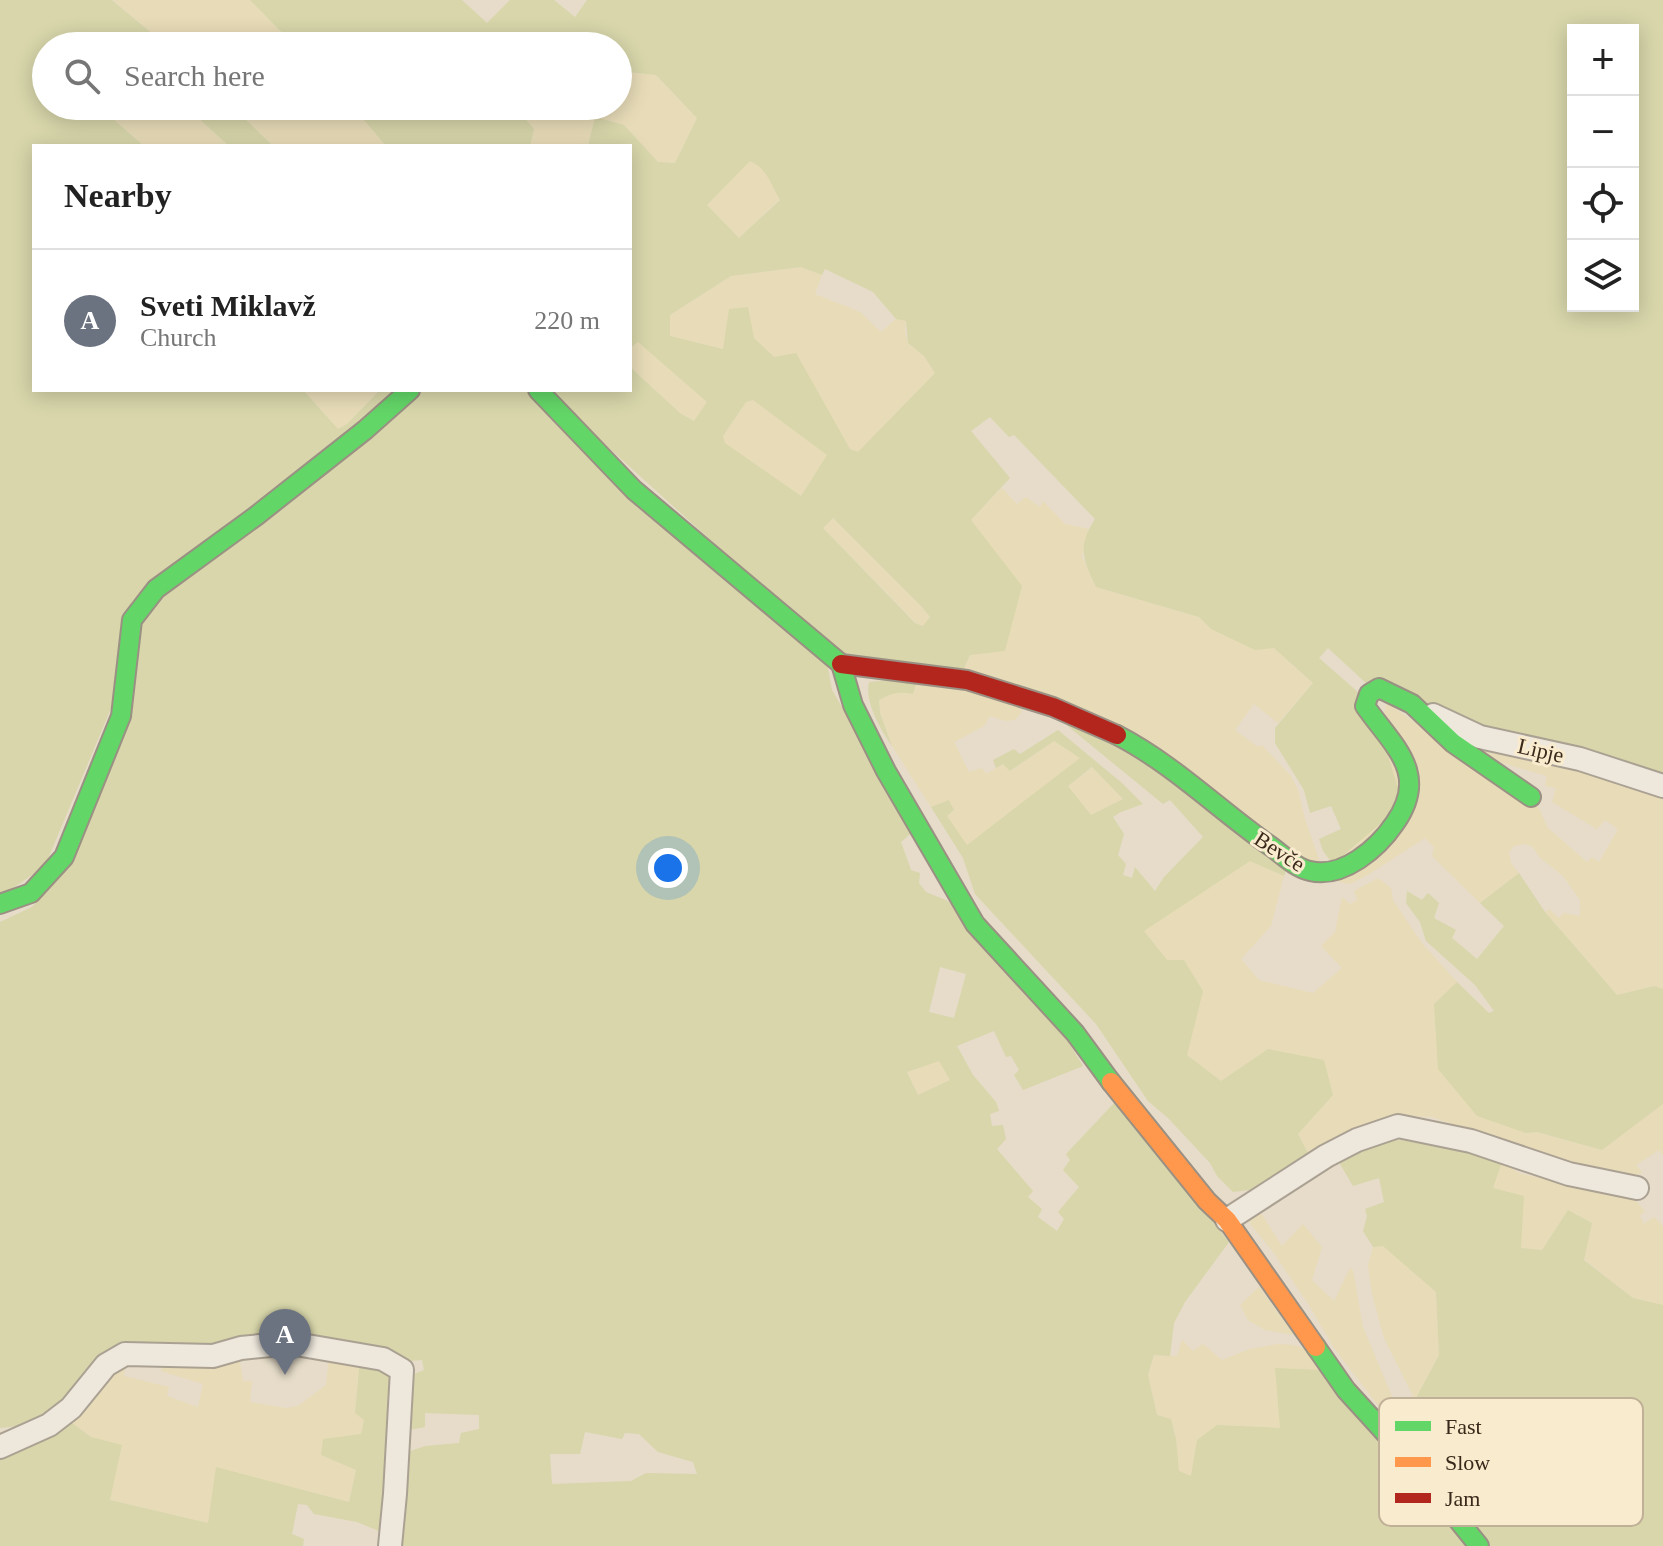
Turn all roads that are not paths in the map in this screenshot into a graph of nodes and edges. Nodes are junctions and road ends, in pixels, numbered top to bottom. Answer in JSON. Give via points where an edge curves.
{"nodes":[{"id":1,"x":408,"y":392,"type":"edge"},
{"id":2,"x":540,"y":392,"type":"edge"},
{"id":3,"x":841,"y":664,"type":"junction"},
{"id":4,"x":1421,"y":709,"type":"junction"},
{"id":5,"x":1663,"y":786,"type":"edge"},
{"id":6,"x":1531,"y":797,"type":"dead end"},
{"id":7,"x":0,"y":904,"type":"edge"},
{"id":8,"x":1637,"y":1188,"type":"dead end"},
{"id":9,"x":1227,"y":1220,"type":"junction"},
{"id":10,"x":1379,"y":1426,"type":"edge"},
{"id":11,"x":0,"y":1447,"type":"edge"},
{"id":12,"x":1463,"y":1526,"type":"edge"},
{"id":13,"x":390,"y":1546,"type":"edge"},
{"id":14,"x":1479,"y":1546,"type":"edge"}],
"edges":[{"from":1,"to":7,"type":"street","via":[[268,507],[156,589],[132,620],[121,716],[64,857],[31,893]]},
{"from":2,"to":3,"type":"street","via":[[634,490]]},
{"from":3,"to":4,"type":"street","name":"Bevče","via":[[975,682],[1108,731],[1157,757],[1226,814],[1313,873],[1355,863],[1396,823],[1407,804],[1412,782],[1365,706],[1369,694],[1379,688],[1395,692]]},
{"from":3,"to":9,"type":"street","via":[[853,705],[886,771],[975,924],[1075,1033],[1120,1095]]},
{"from":4,"to":5,"type":"street","name":"Lipje","via":[[1480,737],[1580,759]]},
{"from":4,"to":6,"type":"street","name":"Bevče","via":[[1450,740]]},
{"from":8,"to":9,"type":"street","via":[[1398,1126],[1326,1156]]},
{"from":9,"to":10,"type":"street","via":[[1346,1390]]},
{"from":11,"to":13,"type":"street","via":[[49,1425],[71,1408],[106,1365],[125,1354],[213,1356],[290,1343],[383,1359],[402,1370]]},
{"from":12,"to":14,"type":"street"}]}
